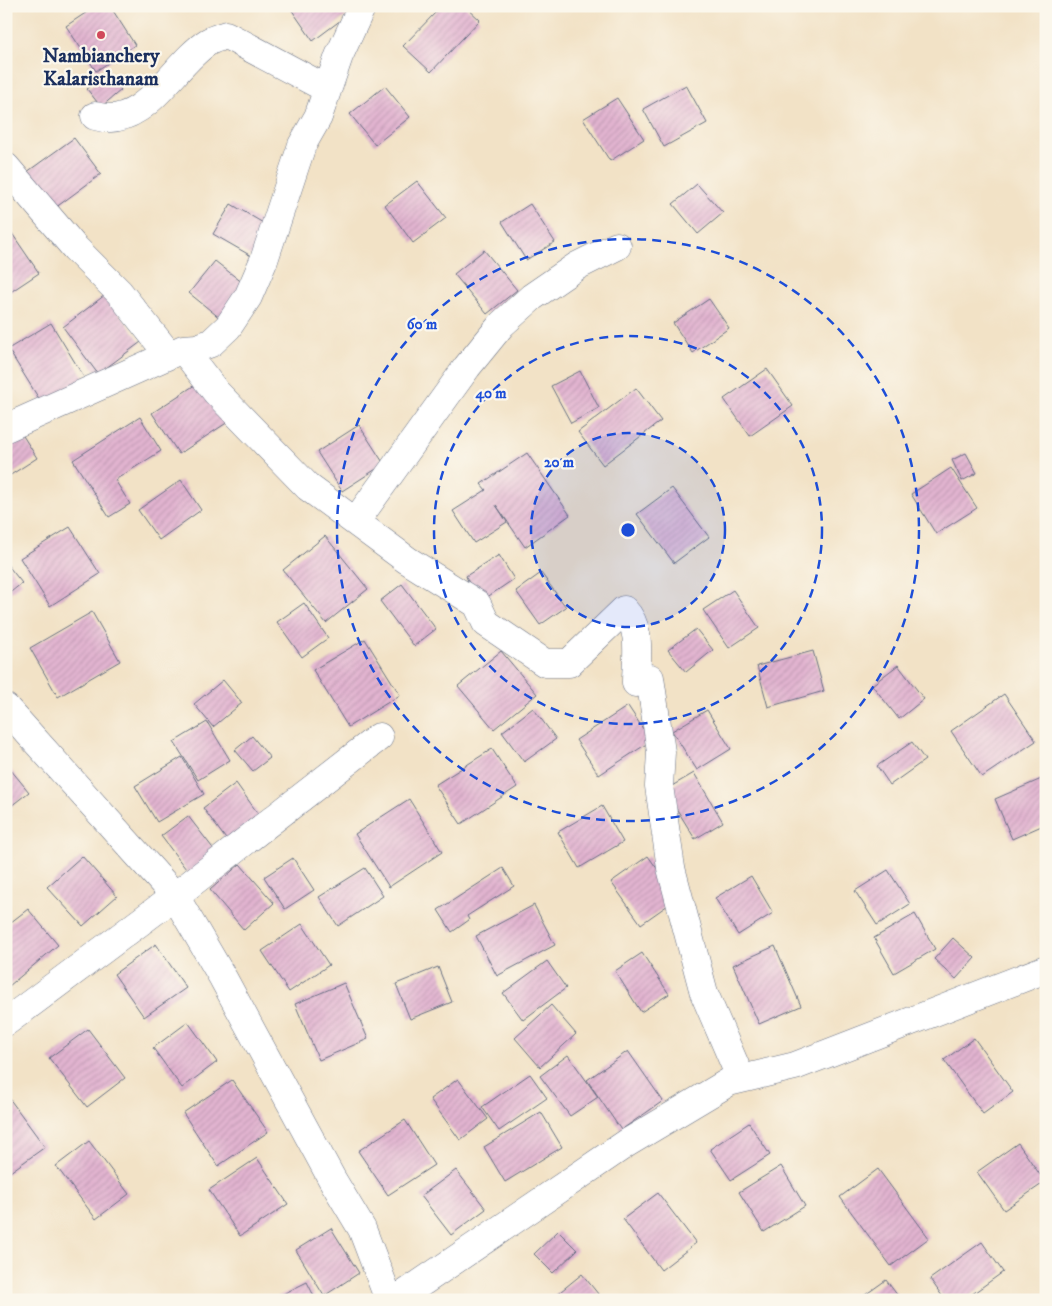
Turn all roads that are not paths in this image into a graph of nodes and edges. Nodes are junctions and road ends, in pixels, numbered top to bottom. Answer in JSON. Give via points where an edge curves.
{"nodes":[{"id":1,"x":362,"y":6,"type":"edge"},
{"id":2,"x":327,"y":89,"type":"junction"},
{"id":3,"x":95,"y":116,"type":"dead end"},
{"id":4,"x":6,"y":167,"type":"edge"},
{"id":5,"x":617,"y":246,"type":"dead end"},
{"id":6,"x":176,"y":352,"type":"junction"},
{"id":7,"x":6,"y":428,"type":"edge"},
{"id":8,"x":356,"y":521,"type":"junction"},
{"id":9,"x":6,"y":708,"type":"edge"},
{"id":10,"x":380,"y":737,"type":"dead end"},
{"id":11,"x":175,"y":896,"type":"junction"},
{"id":12,"x":1046,"y":969,"type":"edge"},
{"id":13,"x":6,"y":1022,"type":"edge"},
{"id":14,"x":741,"y":1079,"type":"junction"},
{"id":15,"x":389,"y":1300,"type":"edge"},
{"id":16,"x":396,"y":1300,"type":"edge"}],
"edges":[{"from":1,"to":2,"type":"street"},
{"from":2,"to":3,"type":"street","via":[[226,35],[208,42],[173,74],[155,96],[135,109],[123,116]]},
{"from":2,"to":6,"type":"street","via":[[318,117],[302,145],[264,260],[248,296],[228,327],[210,344]]},
{"from":4,"to":6,"type":"street","via":[[75,248]]},
{"from":5,"to":8,"type":"street","via":[[577,266],[532,297],[502,324],[455,383]]},
{"from":6,"to":7,"type":"street"},
{"from":6,"to":8,"type":"street","via":[[308,487]]},
{"from":8,"to":14,"type":"street","via":[[407,560],[477,604],[486,623],[546,663],[569,663],[624,610],[631,618],[638,639],[636,683],[650,678],[661,752],[660,786],[671,868],[704,993]]},
{"from":9,"to":11,"type":"street"},
{"from":10,"to":11,"type":"street"},
{"from":11,"to":13,"type":"street"},
{"from":11,"to":15,"type":"street","via":[[362,1229]]},
{"from":12,"to":14,"type":"street","via":[[795,1066]]},
{"from":14,"to":16,"type":"street","via":[[729,1082],[627,1143]]}]}
